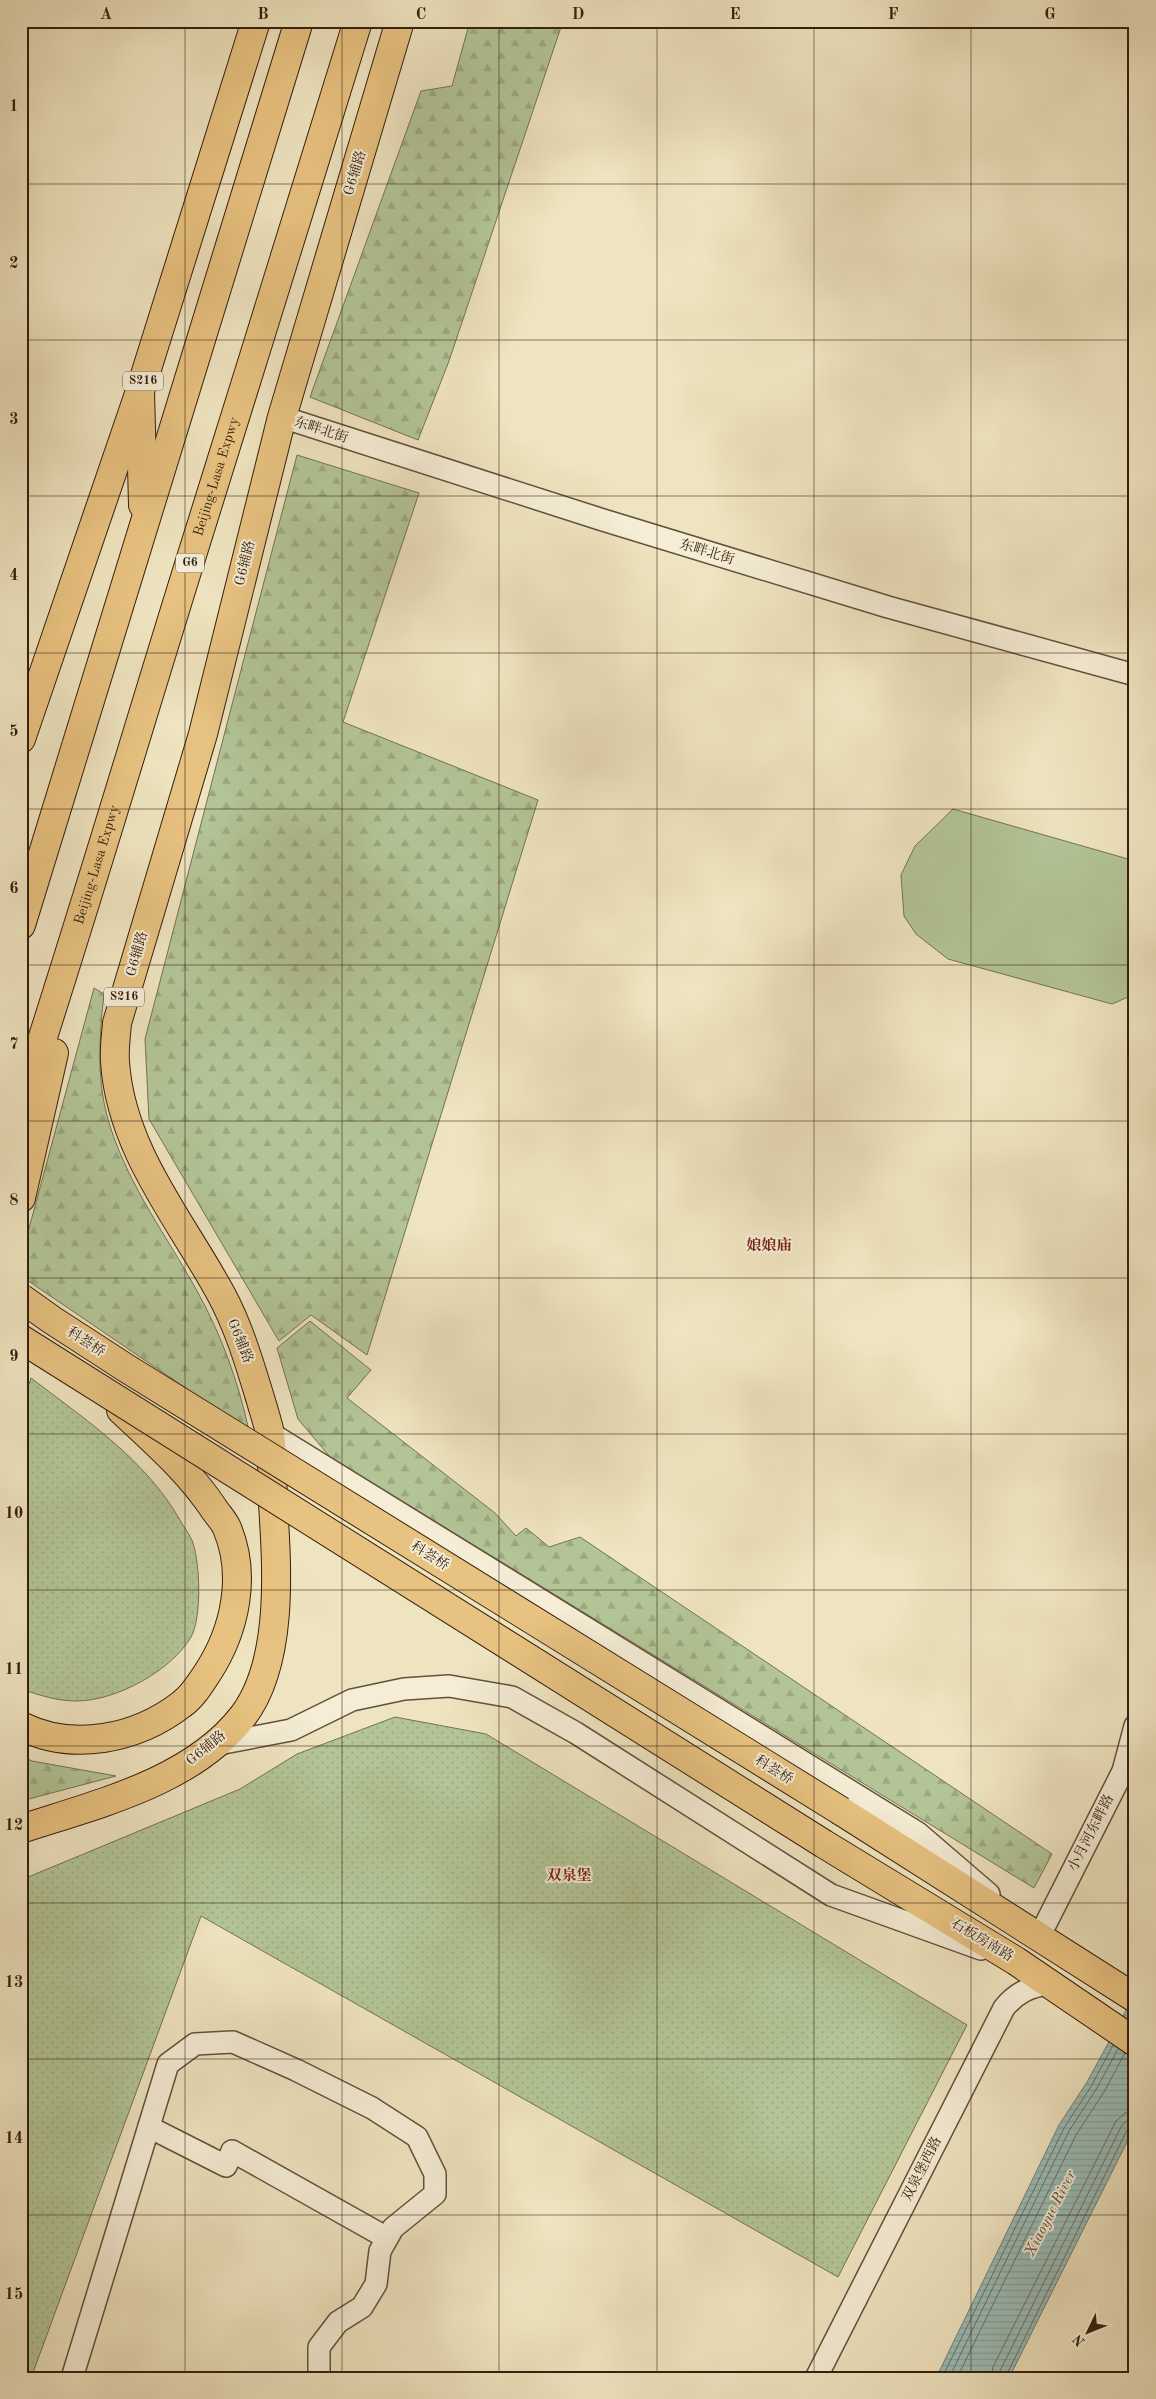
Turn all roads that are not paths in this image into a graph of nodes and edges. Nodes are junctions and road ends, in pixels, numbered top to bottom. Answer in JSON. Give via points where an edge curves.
{"nodes":[{"id":1,"x":256,"y":21,"type":"edge"},
{"id":2,"x":299,"y":21,"type":"edge"},
{"id":3,"x":358,"y":21,"type":"edge"},
{"id":4,"x":400,"y":21,"type":"edge"},
{"id":5,"x":140,"y":391,"type":"junction"},
{"id":6,"x":282,"y":417,"type":"junction"},
{"id":7,"x":144,"y":528,"type":"junction"},
{"id":8,"x":1135,"y":675,"type":"edge"},
{"id":9,"x":21,"y":739,"type":"edge"},
{"id":10,"x":84,"y":911,"type":"junction"},
{"id":11,"x":21,"y":926,"type":"edge"},
{"id":12,"x":21,"y":1104,"type":"edge"},
{"id":13,"x":21,"y":1198,"type":"edge"},
{"id":14,"x":21,"y":1298,"type":"edge"},
{"id":15,"x":21,"y":1339,"type":"edge"},
{"id":16,"x":104,"y":1393,"type":"junction"},
{"id":17,"x":270,"y":1433,"type":"junction"},
{"id":18,"x":21,"y":1726,"type":"edge"},
{"id":19,"x":1135,"y":1726,"type":"edge"},
{"id":20,"x":213,"y":1745,"type":"junction"},
{"id":21,"x":21,"y":1829,"type":"edge"},
{"id":22,"x":1037,"y":1935,"type":"junction"},
{"id":23,"x":1016,"y":1961,"type":"junction"},
{"id":24,"x":1049,"y":1984,"type":"junction"},
{"id":25,"x":1135,"y":1998,"type":"edge"},
{"id":26,"x":1135,"y":2042,"type":"edge"},
{"id":27,"x":149,"y":2127,"type":"junction"},
{"id":28,"x":387,"y":2238,"type":"junction"},
{"id":29,"x":78,"y":2376,"type":"edge"},
{"id":30,"x":319,"y":2378,"type":"edge"},
{"id":31,"x":816,"y":2378,"type":"edge"}],
"edges":[{"from":1,"to":5,"type":"main road","number":"S216"},
{"from":2,"to":7,"type":"main road"},
{"from":3,"to":10,"type":"main road","name":"Beijing-Lasa Expwy","number":"G6"},
{"from":4,"to":6,"type":"main road","name":"G6辅路","number":"S216"},
{"from":5,"to":7,"type":"main road"},
{"from":5,"to":9,"type":"main road","number":"S216"},
{"from":6,"to":8,"type":"street","name":"东畔北街","via":[[888,607]]},
{"from":6,"to":17,"type":"main road","name":"G6辅路","number":"S216","via":[[203,734],[117,1023],[115,1062],[121,1100],[141,1160],[222,1296],[249,1361]]},
{"from":7,"to":11,"type":"main road"},
{"from":10,"to":12,"type":"main road","name":"Beijing-Lasa Expwy","number":"G6"},
{"from":10,"to":13,"type":"main road"},
{"from":14,"to":22,"type":"main road","name":"科荟桥","bridge":true,"via":[[134,1373]]},
{"from":15,"to":16,"type":"main road","bridge":true},
{"from":16,"to":18,"type":"main road","via":[[188,1473],[227,1527],[236,1564],[236,1599],[230,1627],[214,1663],[196,1690],[182,1704],[130,1733],[98,1739],[61,1738]]},
{"from":16,"to":23,"type":"main road","name":"石板房南路","bridge":true},
{"from":17,"to":20,"type":"main road","name":"G6辅路","number":"S216","via":[[277,1568],[275,1616],[261,1682],[243,1715]]},
{"from":17,"to":22,"type":"street","via":[[918,1833]]},
{"from":19,"to":22,"type":"street","name":"小月河东畔路","via":[[1123,1770]]},
{"from":20,"to":21,"type":"main road","name":"G6辅路","number":"S216","via":[[176,1771],[152,1783]]},
{"from":20,"to":23,"type":"street","via":[[291,1730],[352,1700],[404,1689],[449,1686],[512,1697],[576,1733],[830,1896]]},
{"from":22,"to":25,"type":"main road"},
{"from":23,"to":24,"type":"main road","name":"石板房南路"},
{"from":24,"to":26,"type":"main road","name":"石板房南路"},
{"from":24,"to":31,"type":"street","name":"双泉堡西路","via":[[1035,1985],[1012,1997],[1004,2008]]},
{"from":27,"to":28,"type":"street","via":[[226,2166],[232,2151]]},
{"from":27,"to":28,"type":"street","via":[[168,2064],[195,2044],[233,2042],[296,2070],[372,2108],[417,2137],[435,2174],[435,2194],[393,2228]]},
{"from":27,"to":29,"type":"street"},
{"from":28,"to":30,"type":"street","via":[[380,2251],[376,2284],[362,2307],[338,2322],[319,2347]]}]}
